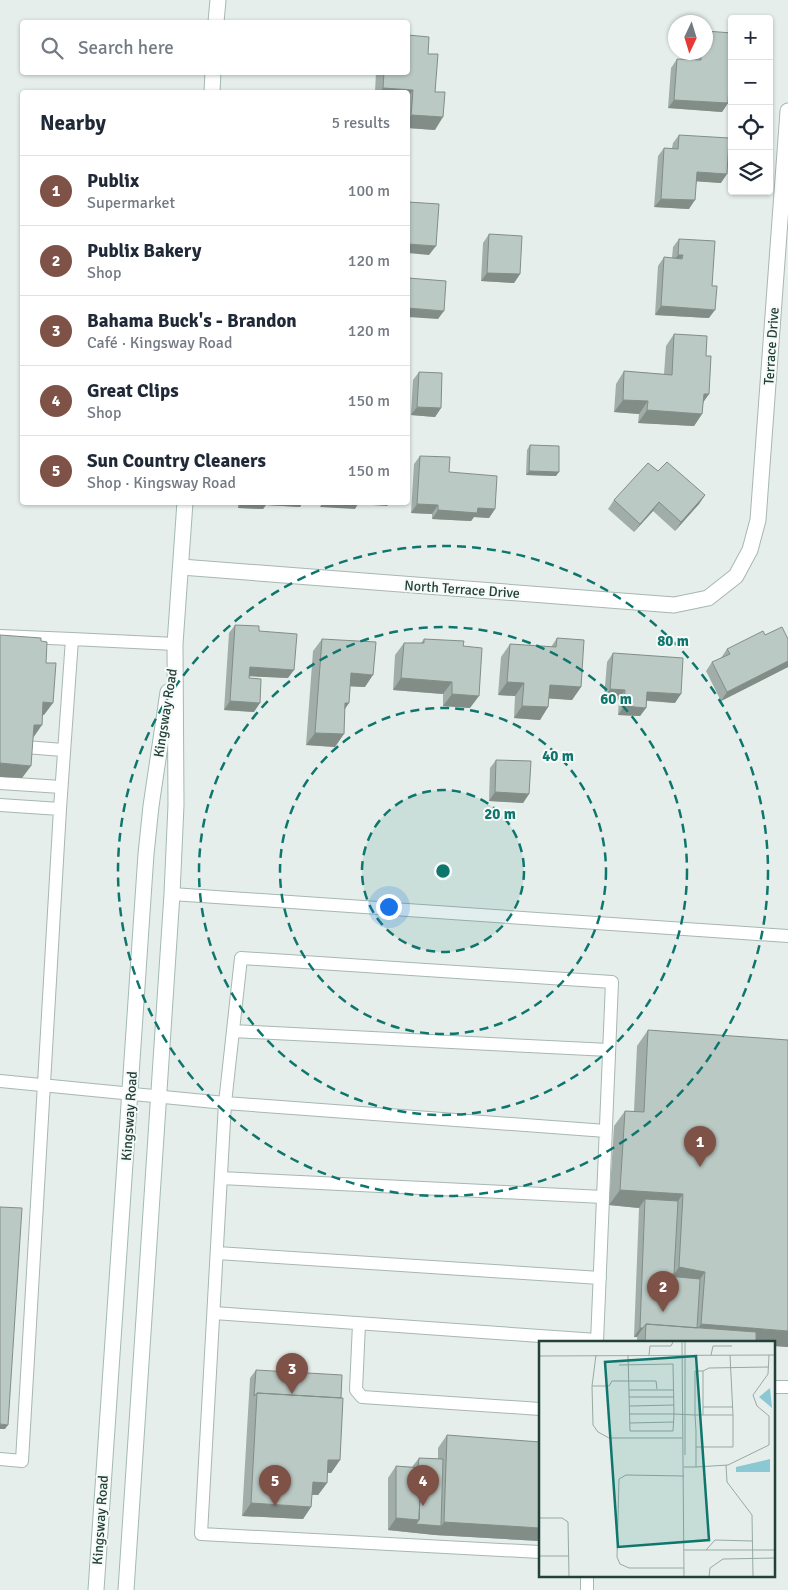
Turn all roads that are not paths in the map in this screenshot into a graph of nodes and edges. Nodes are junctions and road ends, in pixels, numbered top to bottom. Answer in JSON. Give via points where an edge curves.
{"nodes":[{"id":1,"x":218,"y":0,"type":"edge"},
{"id":2,"x":216,"y":20,"type":"edge"},
{"id":3,"x":213,"y":75,"type":"edge"},
{"id":4,"x":212,"y":90,"type":"edge"},
{"id":5,"x":788,"y":112,"type":"edge"},
{"id":6,"x":185,"y":505,"type":"edge"},
{"id":7,"x":181,"y":567,"type":"junction"},
{"id":8,"x":736,"y":576,"type":"joint"},
{"id":9,"x":0,"y":636,"type":"edge"},
{"id":10,"x":72,"y":639,"type":"junction"},
{"id":11,"x":175,"y":644,"type":"junction"},
{"id":12,"x":25,"y":747,"type":"edge"},
{"id":13,"x":63,"y":750,"type":"junction"},
{"id":14,"x":0,"y":783,"type":"edge"},
{"id":15,"x":61,"y":787,"type":"junction"},
{"id":16,"x":0,"y":805,"type":"edge"},
{"id":17,"x":60,"y":809,"type":"junction"},
{"id":18,"x":172,"y":894,"type":"junction"},
{"id":19,"x":788,"y":936,"type":"edge"},
{"id":20,"x":233,"y":1031,"type":"junction"},
{"id":21,"x":609,"y":1050,"type":"junction"},
{"id":22,"x":0,"y":1081,"type":"edge"},
{"id":23,"x":42,"y":1084,"type":"junction"},
{"id":24,"x":131,"y":1092,"type":"junction"},
{"id":25,"x":161,"y":1095,"type":"junction"},
{"id":26,"x":226,"y":1103,"type":"junction"},
{"id":27,"x":606,"y":1131,"type":"junction"},
{"id":28,"x":221,"y":1178,"type":"junction"},
{"id":29,"x":603,"y":1197,"type":"junction"},
{"id":30,"x":217,"y":1252,"type":"junction"},
{"id":31,"x":600,"y":1278,"type":"junction"},
{"id":32,"x":214,"y":1313,"type":"junction"},
{"id":33,"x":359,"y":1324,"type":"junction"},
{"id":34,"x":597,"y":1341,"type":"edge"},
{"id":35,"x":539,"y":1409,"type":"edge"},
{"id":36,"x":0,"y":1459,"type":"edge"},
{"id":37,"x":539,"y":1552,"type":"edge"},
{"id":38,"x":96,"y":1590,"type":"edge"},
{"id":39,"x":126,"y":1590,"type":"edge"}],
"edges":[{"from":1,"to":2,"type":"street"},
{"from":3,"to":4,"type":"street"},
{"from":5,"to":8,"type":"street","name":"Terrace Drive","via":[[758,520],[750,550]]},
{"from":6,"to":7,"type":"street","name":"Kingsway Road"},
{"from":7,"to":8,"type":"street","name":"North Terrace Drive","via":[[674,605],[708,598]]},
{"from":7,"to":11,"type":"street","name":"Kingsway Road"},
{"from":9,"to":10,"type":"lane"},
{"from":10,"to":11,"type":"lane"},
{"from":10,"to":13,"type":"lane"},
{"from":11,"to":18,"type":"street","name":"Kingsway Road","via":[[176,805]]},
{"from":11,"to":24,"type":"street","name":"Kingsway Road","via":[[151,806]]},
{"from":12,"to":13,"type":"lane"},
{"from":13,"to":15,"type":"lane"},
{"from":14,"to":15,"type":"lane"},
{"from":15,"to":17,"type":"lane"},
{"from":16,"to":17,"type":"lane"},
{"from":17,"to":23,"type":"lane"},
{"from":18,"to":19,"type":"lane"},
{"from":18,"to":25,"type":"street","name":"Kingsway Road"},
{"from":20,"to":21,"type":"lane"},
{"from":20,"to":21,"type":"lane","via":[[241,958],[612,982]]},
{"from":20,"to":26,"type":"lane"},
{"from":21,"to":27,"type":"lane"},
{"from":22,"to":23,"type":"lane"},
{"from":23,"to":24,"type":"lane"},
{"from":23,"to":36,"type":"lane","via":[[22,1461]]},
{"from":24,"to":25,"type":"lane"},
{"from":24,"to":38,"type":"street","name":"Kingsway Road"},
{"from":25,"to":26,"type":"lane"},
{"from":25,"to":39,"type":"street","name":"Kingsway Road"},
{"from":26,"to":27,"type":"lane"},
{"from":26,"to":28,"type":"lane"},
{"from":27,"to":29,"type":"lane"},
{"from":28,"to":29,"type":"lane"},
{"from":28,"to":30,"type":"lane"},
{"from":29,"to":31,"type":"lane"},
{"from":30,"to":31,"type":"lane"},
{"from":30,"to":32,"type":"lane"},
{"from":31,"to":34,"type":"lane"},
{"from":32,"to":33,"type":"lane"},
{"from":32,"to":37,"type":"lane","via":[[201,1534]]},
{"from":33,"to":34,"type":"lane"},
{"from":33,"to":35,"type":"lane","via":[[356,1390],[362,1397]]}]}
